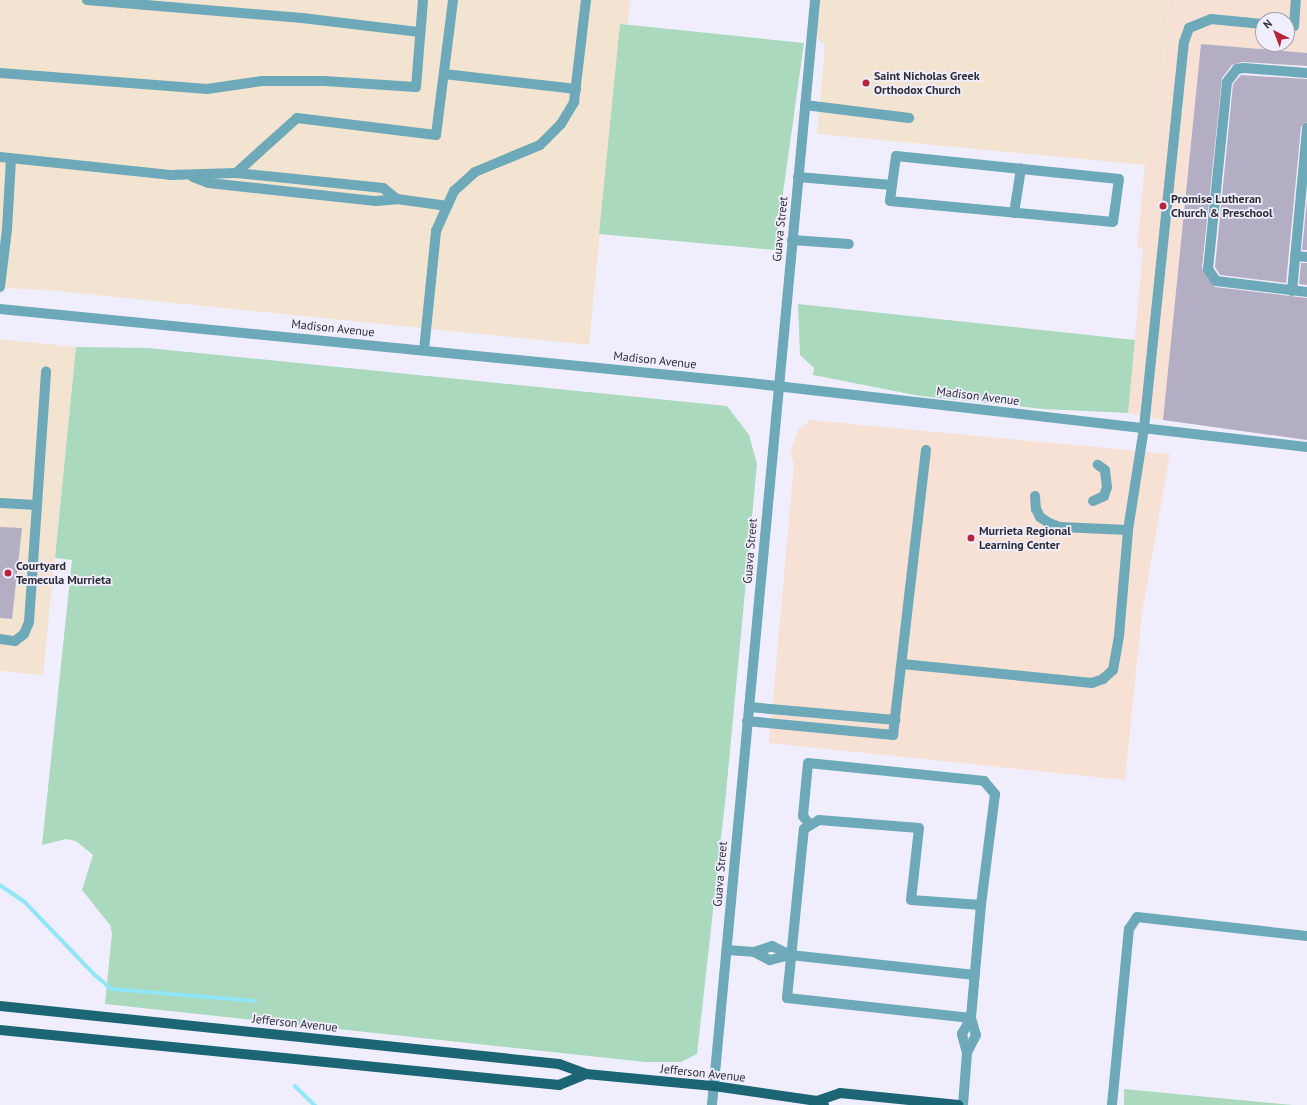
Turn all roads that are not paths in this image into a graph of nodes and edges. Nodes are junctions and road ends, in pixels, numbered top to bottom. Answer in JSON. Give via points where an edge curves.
{"nodes":[{"id":1,"x":87,"y":0,"type":"edge"},
{"id":2,"x":423,"y":0,"type":"edge"},
{"id":3,"x":453,"y":0,"type":"edge"},
{"id":4,"x":586,"y":0,"type":"edge"},
{"id":5,"x":815,"y":0,"type":"edge"},
{"id":6,"x":1296,"y":0,"type":"edge"},
{"id":7,"x":1295,"y":13,"type":"edge"},
{"id":8,"x":1255,"y":23,"type":"edge"},
{"id":9,"x":420,"y":32,"type":"junction"},
{"id":10,"x":0,"y":73,"type":"edge"},
{"id":11,"x":1307,"y":73,"type":"edge"},
{"id":12,"x":444,"y":74,"type":"junction"},
{"id":13,"x":576,"y":89,"type":"junction"},
{"id":14,"x":805,"y":105,"type":"junction"},
{"id":15,"x":909,"y":118,"type":"dead end"},
{"id":16,"x":1307,"y":128,"type":"edge"},
{"id":17,"x":0,"y":157,"type":"edge"},
{"id":18,"x":11,"y":159,"type":"junction"},
{"id":19,"x":1020,"y":169,"type":"junction"},
{"id":20,"x":236,"y":174,"type":"junction"},
{"id":21,"x":189,"y":176,"type":"junction"},
{"id":22,"x":798,"y":177,"type":"junction"},
{"id":23,"x":892,"y":185,"type":"junction"},
{"id":24,"x":397,"y":198,"type":"junction"},
{"id":25,"x":448,"y":206,"type":"junction"},
{"id":26,"x":1014,"y":213,"type":"junction"},
{"id":27,"x":792,"y":240,"type":"junction"},
{"id":28,"x":849,"y":244,"type":"dead end"},
{"id":29,"x":1295,"y":256,"type":"junction"},
{"id":30,"x":1307,"y":258,"type":"edge"},
{"id":31,"x":0,"y":287,"type":"edge"},
{"id":32,"x":1292,"y":291,"type":"junction"},
{"id":33,"x":1307,"y":292,"type":"edge"},
{"id":34,"x":0,"y":309,"type":"edge"},
{"id":35,"x":424,"y":350,"type":"junction"},
{"id":36,"x":46,"y":372,"type":"dead end"},
{"id":37,"x":778,"y":386,"type":"junction"},
{"id":38,"x":1144,"y":428,"type":"junction"},
{"id":39,"x":1307,"y":447,"type":"edge"},
{"id":40,"x":926,"y":450,"type":"dead end"},
{"id":41,"x":1098,"y":465,"type":"dead end"},
{"id":42,"x":1035,"y":496,"type":"dead end"},
{"id":43,"x":1093,"y":501,"type":"dead end"},
{"id":44,"x":0,"y":503,"type":"edge"},
{"id":45,"x":37,"y":505,"type":"junction"},
{"id":46,"x":1128,"y":530,"type":"junction"},
{"id":47,"x":0,"y":639,"type":"edge"},
{"id":48,"x":902,"y":664,"type":"junction"},
{"id":49,"x":749,"y":707,"type":"junction"},
{"id":50,"x":895,"y":720,"type":"junction"},
{"id":51,"x":747,"y":721,"type":"junction"},
{"id":52,"x":810,"y":825,"type":"junction"},
{"id":53,"x":981,"y":905,"type":"junction"},
{"id":54,"x":1307,"y":936,"type":"edge"},
{"id":55,"x":726,"y":950,"type":"junction"},
{"id":56,"x":790,"y":955,"type":"junction"},
{"id":57,"x":975,"y":975,"type":"junction"},
{"id":58,"x":0,"y":1006,"type":"edge"},
{"id":59,"x":971,"y":1018,"type":"junction"},
{"id":60,"x":0,"y":1030,"type":"edge"},
{"id":61,"x":586,"y":1074,"type":"junction"},
{"id":62,"x":714,"y":1086,"type":"junction"},
{"id":63,"x":821,"y":1103,"type":"edge"},
{"id":64,"x":712,"y":1105,"type":"edge"},
{"id":65,"x":958,"y":1105,"type":"edge"},
{"id":66,"x":963,"y":1105,"type":"edge"},
{"id":67,"x":1112,"y":1105,"type":"edge"}],
"edges":[{"from":1,"to":9,"type":"street","via":[[302,18]]},
{"from":2,"to":9,"type":"street"},
{"from":3,"to":12,"type":"street"},
{"from":4,"to":13,"type":"street"},
{"from":5,"to":14,"type":"street","name":"Guava Street"},
{"from":6,"to":7,"type":"street"},
{"from":8,"to":38,"type":"street","via":[[1211,19],[1189,28],[1184,42]]},
{"from":9,"to":10,"type":"street","via":[[416,87],[316,81],[262,81],[207,88]]},
{"from":11,"to":32,"type":"street","via":[[1244,68],[1236,70],[1227,82],[1208,269],[1216,281]]},
{"from":12,"to":13,"type":"street"},
{"from":12,"to":20,"type":"street","via":[[436,135],[297,118]]},
{"from":13,"to":25,"type":"street","via":[[574,102],[561,124],[540,145],[476,172],[454,191]]},
{"from":14,"to":15,"type":"street"},
{"from":14,"to":22,"type":"street","name":"Guava Street"},
{"from":16,"to":29,"type":"street"},
{"from":17,"to":18,"type":"street"},
{"from":18,"to":21,"type":"street"},
{"from":18,"to":31,"type":"street","via":[[7,229]]},
{"from":19,"to":23,"type":"street","via":[[896,156]]},
{"from":19,"to":26,"type":"street"},
{"from":19,"to":26,"type":"street","via":[[1119,180],[1113,222]]},
{"from":20,"to":21,"type":"street"},
{"from":20,"to":24,"type":"street","via":[[383,188]]},
{"from":21,"to":24,"type":"street","via":[[216,184],[376,201]]},
{"from":22,"to":23,"type":"street"},
{"from":22,"to":27,"type":"street","name":"Guava Street"},
{"from":23,"to":26,"type":"street","via":[[890,201]]},
{"from":24,"to":25,"type":"street"},
{"from":25,"to":35,"type":"street","via":[[436,231]]},
{"from":27,"to":28,"type":"street"},
{"from":27,"to":37,"type":"street","name":"Guava Street"},
{"from":29,"to":30,"type":"street"},
{"from":29,"to":32,"type":"street"},
{"from":32,"to":33,"type":"street"},
{"from":34,"to":35,"type":"street","name":"Madison Avenue"},
{"from":35,"to":37,"type":"street","name":"Madison Avenue"},
{"from":36,"to":45,"type":"street"},
{"from":37,"to":38,"type":"street","name":"Madison Avenue"},
{"from":37,"to":49,"type":"street","name":"Guava Street"},
{"from":38,"to":39,"type":"street","name":"Madison Avenue"},
{"from":38,"to":46,"type":"street"},
{"from":40,"to":48,"type":"street"},
{"from":41,"to":43,"type":"street","via":[[1105,470],[1107,487],[1104,496]]},
{"from":42,"to":46,"type":"street","via":[[1036,509],[1040,517],[1049,523],[1060,527]]},
{"from":44,"to":45,"type":"street"},
{"from":45,"to":47,"type":"street","via":[[29,622],[24,634],[15,641]]},
{"from":46,"to":48,"type":"street","via":[[1119,636],[1113,670],[1102,679],[1092,683]]},
{"from":48,"to":50,"type":"street"},
{"from":49,"to":50,"type":"street"},
{"from":49,"to":51,"type":"street","name":"Guava Street"},
{"from":50,"to":51,"type":"street","via":[[893,735]]},
{"from":51,"to":55,"type":"street","name":"Guava Street"},
{"from":52,"to":53,"type":"street","via":[[818,820],[919,828],[911,900]]},
{"from":52,"to":53,"type":"street","via":[[804,816],[808,763],[984,781],[995,794]]},
{"from":52,"to":56,"type":"street","via":[[804,829]]},
{"from":53,"to":57,"type":"street"},
{"from":54,"to":67,"type":"street","via":[[1137,917],[1129,929]]},
{"from":55,"to":56,"type":"street","via":[[754,952],[770,960]]},
{"from":55,"to":62,"type":"street","name":"Guava Street"},
{"from":56,"to":57,"type":"street"},
{"from":56,"to":59,"type":"street","via":[[787,998]]},
{"from":57,"to":59,"type":"street"},
{"from":58,"to":61,"type":"main road","name":"Jefferson Avenue","via":[[559,1064]]},
{"from":59,"to":66,"type":"street","via":[[976,1035],[966,1053]]},
{"from":60,"to":61,"type":"main road","name":"Jefferson Avenue","via":[[559,1085]]},
{"from":61,"to":62,"type":"main road","name":"Jefferson Avenue"},
{"from":62,"to":63,"type":"main road","name":"Jefferson Avenue"},
{"from":62,"to":64,"type":"street","name":"Guava Street"},
{"from":63,"to":65,"type":"main road","name":"Jefferson Avenue","via":[[840,1093]]}]}
